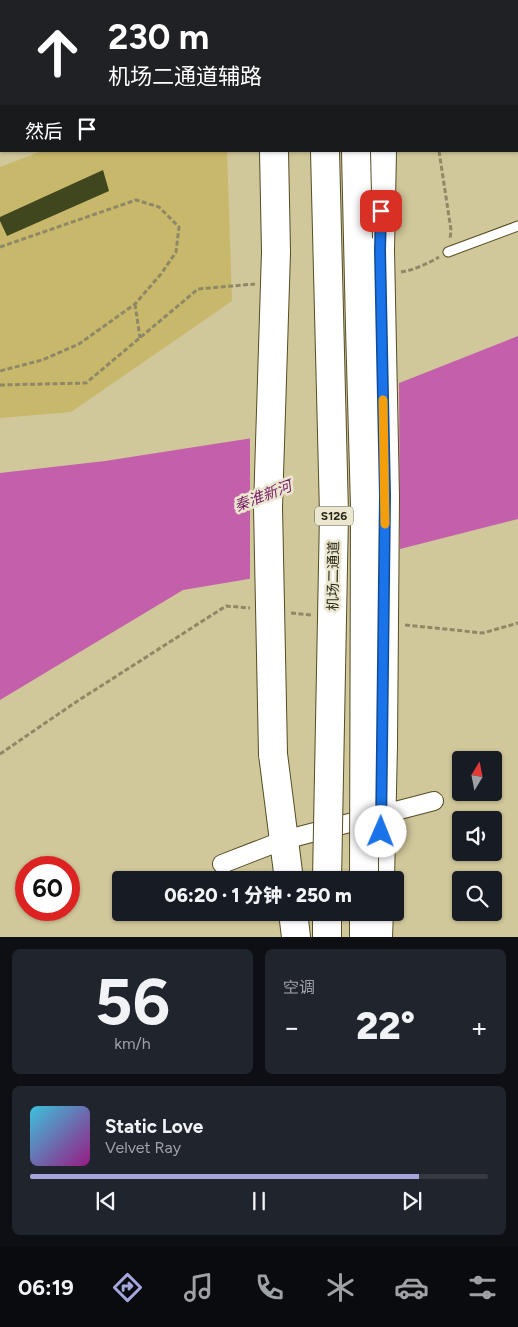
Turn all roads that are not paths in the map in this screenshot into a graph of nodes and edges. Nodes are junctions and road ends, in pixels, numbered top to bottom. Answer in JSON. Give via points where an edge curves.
{"nodes":[{"id":1,"x":274,"y":152,"type":"edge"},
{"id":2,"x":325,"y":152,"type":"edge"},
{"id":3,"x":356,"y":152,"type":"edge"},
{"id":4,"x":382,"y":152,"type":"edge"},
{"id":5,"x":518,"y":226,"type":"edge"},
{"id":6,"x":448,"y":252,"type":"dead end"},
{"id":7,"x":434,"y":801,"type":"dead end"},
{"id":8,"x":381,"y":816,"type":"junction"},
{"id":9,"x":284,"y":840,"type":"junction"},
{"id":10,"x":222,"y":864,"type":"dead end"},
{"id":11,"x":288,"y":871,"type":"edge"},
{"id":12,"x":327,"y":871,"type":"edge"},
{"id":13,"x":364,"y":871,"type":"edge"},
{"id":14,"x":380,"y":871,"type":"edge"},
{"id":15,"x":294,"y":921,"type":"edge"},
{"id":16,"x":327,"y":921,"type":"edge"},
{"id":17,"x":364,"y":921,"type":"edge"},
{"id":18,"x":379,"y":921,"type":"edge"},
{"id":19,"x":296,"y":937,"type":"edge"},
{"id":20,"x":327,"y":937,"type":"edge"},
{"id":21,"x":364,"y":937,"type":"edge"},
{"id":22,"x":378,"y":937,"type":"edge"}],
"edges":[{"from":1,"to":9,"type":"main road","bridge":true,"via":[[276,252],[268,507],[273,754]]},
{"from":2,"to":12,"type":"main road","name":"机场二通道","number":"S126","bridge":true,"via":[[334,514]]},
{"from":3,"to":13,"type":"main road","number":"S126","bridge":true,"via":[[365,506]]},
{"from":4,"to":8,"type":"main road","bridge":true,"via":[[380,250],[385,496]]},
{"from":5,"to":6,"type":"lane"},
{"from":7,"to":8,"type":"street"},
{"from":8,"to":9,"type":"street"},
{"from":8,"to":14,"type":"main road"},
{"from":9,"to":10,"type":"street"},
{"from":9,"to":11,"type":"main road"},
{"from":15,"to":19,"type":"main road"},
{"from":16,"to":20,"type":"main road"},
{"from":17,"to":21,"type":"main road"},
{"from":18,"to":22,"type":"main road"}]}
